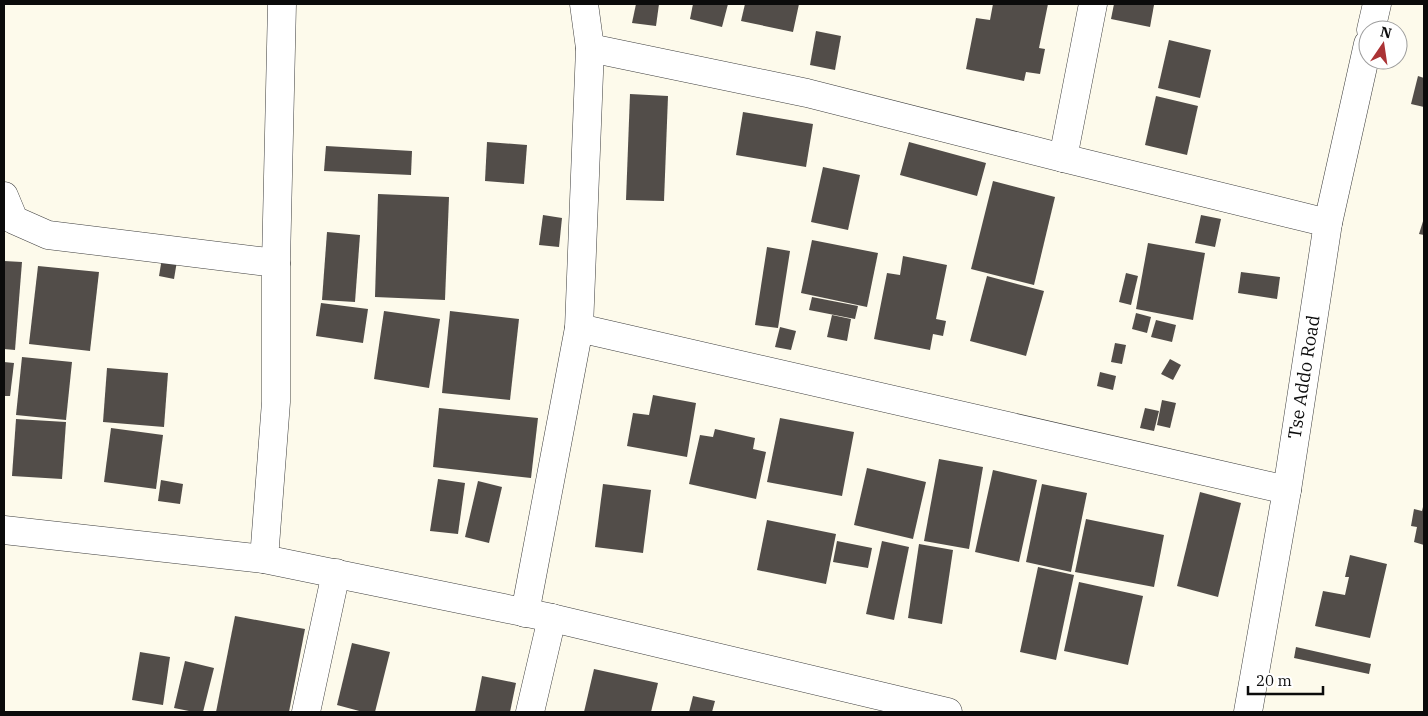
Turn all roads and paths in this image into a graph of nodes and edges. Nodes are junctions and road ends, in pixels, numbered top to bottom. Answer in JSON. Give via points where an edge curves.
{"nodes":[{"id":1,"x":282,"y":4,"type":"edge"},
{"id":2,"x":584,"y":4,"type":"edge"},
{"id":3,"x":1093,"y":4,"type":"edge"},
{"id":4,"x":1377,"y":4,"type":"edge"},
{"id":5,"x":1373,"y":20,"type":"edge"},
{"id":6,"x":590,"y":48,"type":"junction"},
{"id":7,"x":1362,"y":70,"type":"edge"},
{"id":8,"x":1063,"y":158,"type":"junction"},
{"id":9,"x":4,"y":196,"type":"edge"},
{"id":10,"x":1328,"y":223,"type":"junction"},
{"id":11,"x":276,"y":263,"type":"junction"},
{"id":12,"x":580,"y":328,"type":"junction"},
{"id":13,"x":1287,"y":490,"type":"junction"},
{"id":14,"x":4,"y":530,"type":"edge"},
{"id":15,"x":264,"y":559,"type":"junction"},
{"id":16,"x":336,"y":573,"type":"junction"},
{"id":17,"x":538,"y":615,"type":"junction"},
{"id":18,"x":306,"y":712,"type":"edge"},
{"id":19,"x":530,"y":712,"type":"edge"},
{"id":20,"x":948,"y":712,"type":"edge"},
{"id":21,"x":1248,"y":712,"type":"edge"}],
"edges":[{"from":1,"to":11,"type":"street"},
{"from":2,"to":6,"type":"street"},
{"from":3,"to":8,"type":"street"},
{"from":4,"to":5,"type":"street"},
{"from":6,"to":8,"type":"street","via":[[807,93]]},
{"from":6,"to":12,"type":"street"},
{"from":7,"to":10,"type":"street","name":"Tse Addo Road"},
{"from":8,"to":10,"type":"street"},
{"from":9,"to":11,"type":"street","via":[[14,220],[48,236]]},
{"from":10,"to":13,"type":"street","name":"Tse Addo Road"},
{"from":11,"to":15,"type":"street","via":[[276,402]]},
{"from":12,"to":13,"type":"street"},
{"from":12,"to":17,"type":"street"},
{"from":13,"to":21,"type":"street","name":"Tse Addo Road"},
{"from":14,"to":15,"type":"street"},
{"from":15,"to":16,"type":"street"},
{"from":16,"to":17,"type":"street"},
{"from":16,"to":18,"type":"street"},
{"from":17,"to":19,"type":"street"},
{"from":17,"to":20,"type":"street"}]}
